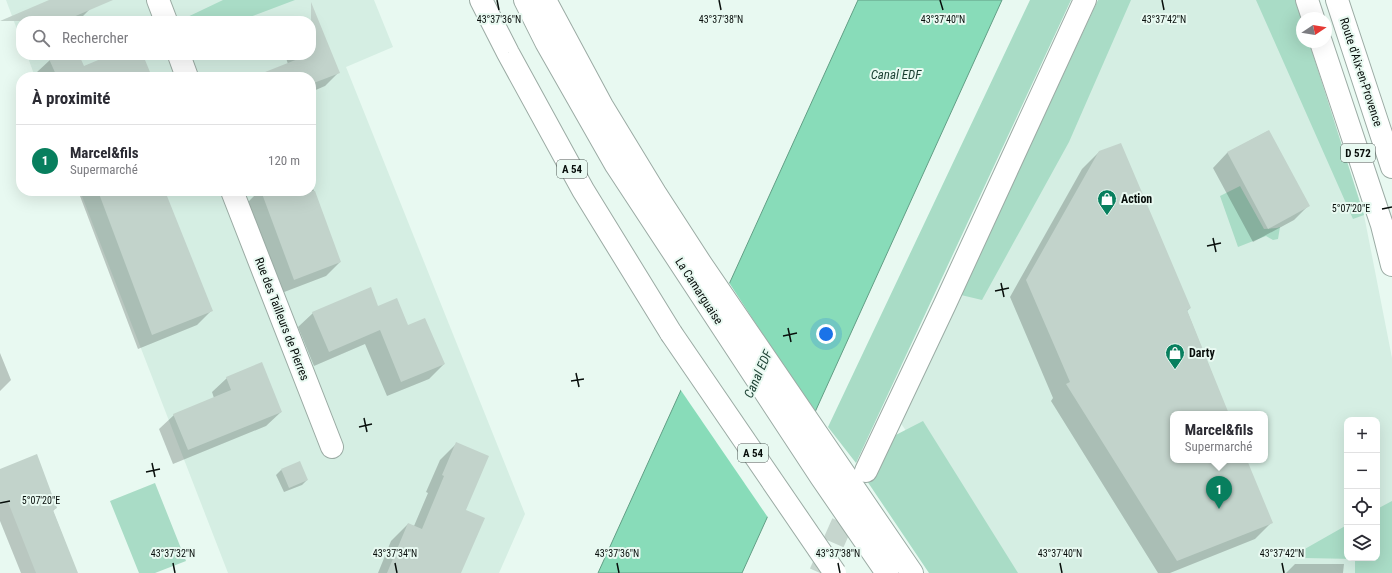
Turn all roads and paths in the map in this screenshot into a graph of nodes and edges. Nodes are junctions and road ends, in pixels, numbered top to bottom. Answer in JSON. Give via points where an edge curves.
{"nodes":[{"id":1,"x":158,"y":0,"type":"edge"},
{"id":2,"x":481,"y":0,"type":"edge"},
{"id":3,"x":525,"y":0,"type":"edge"},
{"id":4,"x":545,"y":0,"type":"edge"},
{"id":5,"x":1085,"y":0,"type":"edge"},
{"id":6,"x":1307,"y":0,"type":"edge"},
{"id":7,"x":1337,"y":0,"type":"edge"},
{"id":8,"x":1311,"y":12,"type":"edge"},
{"id":9,"x":164,"y":16,"type":"edge"},
{"id":10,"x":1323,"y":48,"type":"edge"},
{"id":11,"x":181,"y":60,"type":"edge"},
{"id":12,"x":185,"y":72,"type":"edge"},
{"id":13,"x":1392,"y":167,"type":"edge"},
{"id":14,"x":234,"y":196,"type":"edge"},
{"id":15,"x":1392,"y":265,"type":"edge"},
{"id":16,"x":697,"y":273,"type":"junction"},
{"id":17,"x":332,"y":448,"type":"dead end"},
{"id":18,"x":866,"y":471,"type":"dead end"},
{"id":19,"x":825,"y":482,"type":"junction"},
{"id":20,"x":835,"y":573,"type":"edge"},
{"id":21,"x":887,"y":573,"type":"edge"},
{"id":22,"x":896,"y":573,"type":"edge"},
{"id":23,"x":912,"y":573,"type":"edge"}],
"edges":[{"from":1,"to":9,"type":"main road"},
{"from":2,"to":20,"type":"main road","number":"A 54","bridge":true,"via":[[583,190],[671,333]]},
{"from":3,"to":16,"type":"main road","name":"La Camarguaise","via":[[616,165]]},
{"from":4,"to":16,"type":"main road","via":[[602,106],[656,194]]},
{"from":5,"to":18,"type":"main road"},
{"from":6,"to":8,"type":"main road"},
{"from":7,"to":13,"type":"main road","name":"Route d'Aix-en-Provence","number":"D 572"},
{"from":10,"to":15,"type":"main road","number":"D 572","via":[[1382,225]]},
{"from":11,"to":12,"type":"main road"},
{"from":14,"to":17,"type":"main road","name":"Rue des Tailleurs de Pierres"},
{"from":16,"to":19,"type":"main road","name":"La Camarguaise"},
{"from":16,"to":23,"type":"main road","via":[[830,454]]},
{"from":19,"to":21,"type":"main road","name":"La Camarguaise"},
{"from":19,"to":22,"type":"main road"}]}
